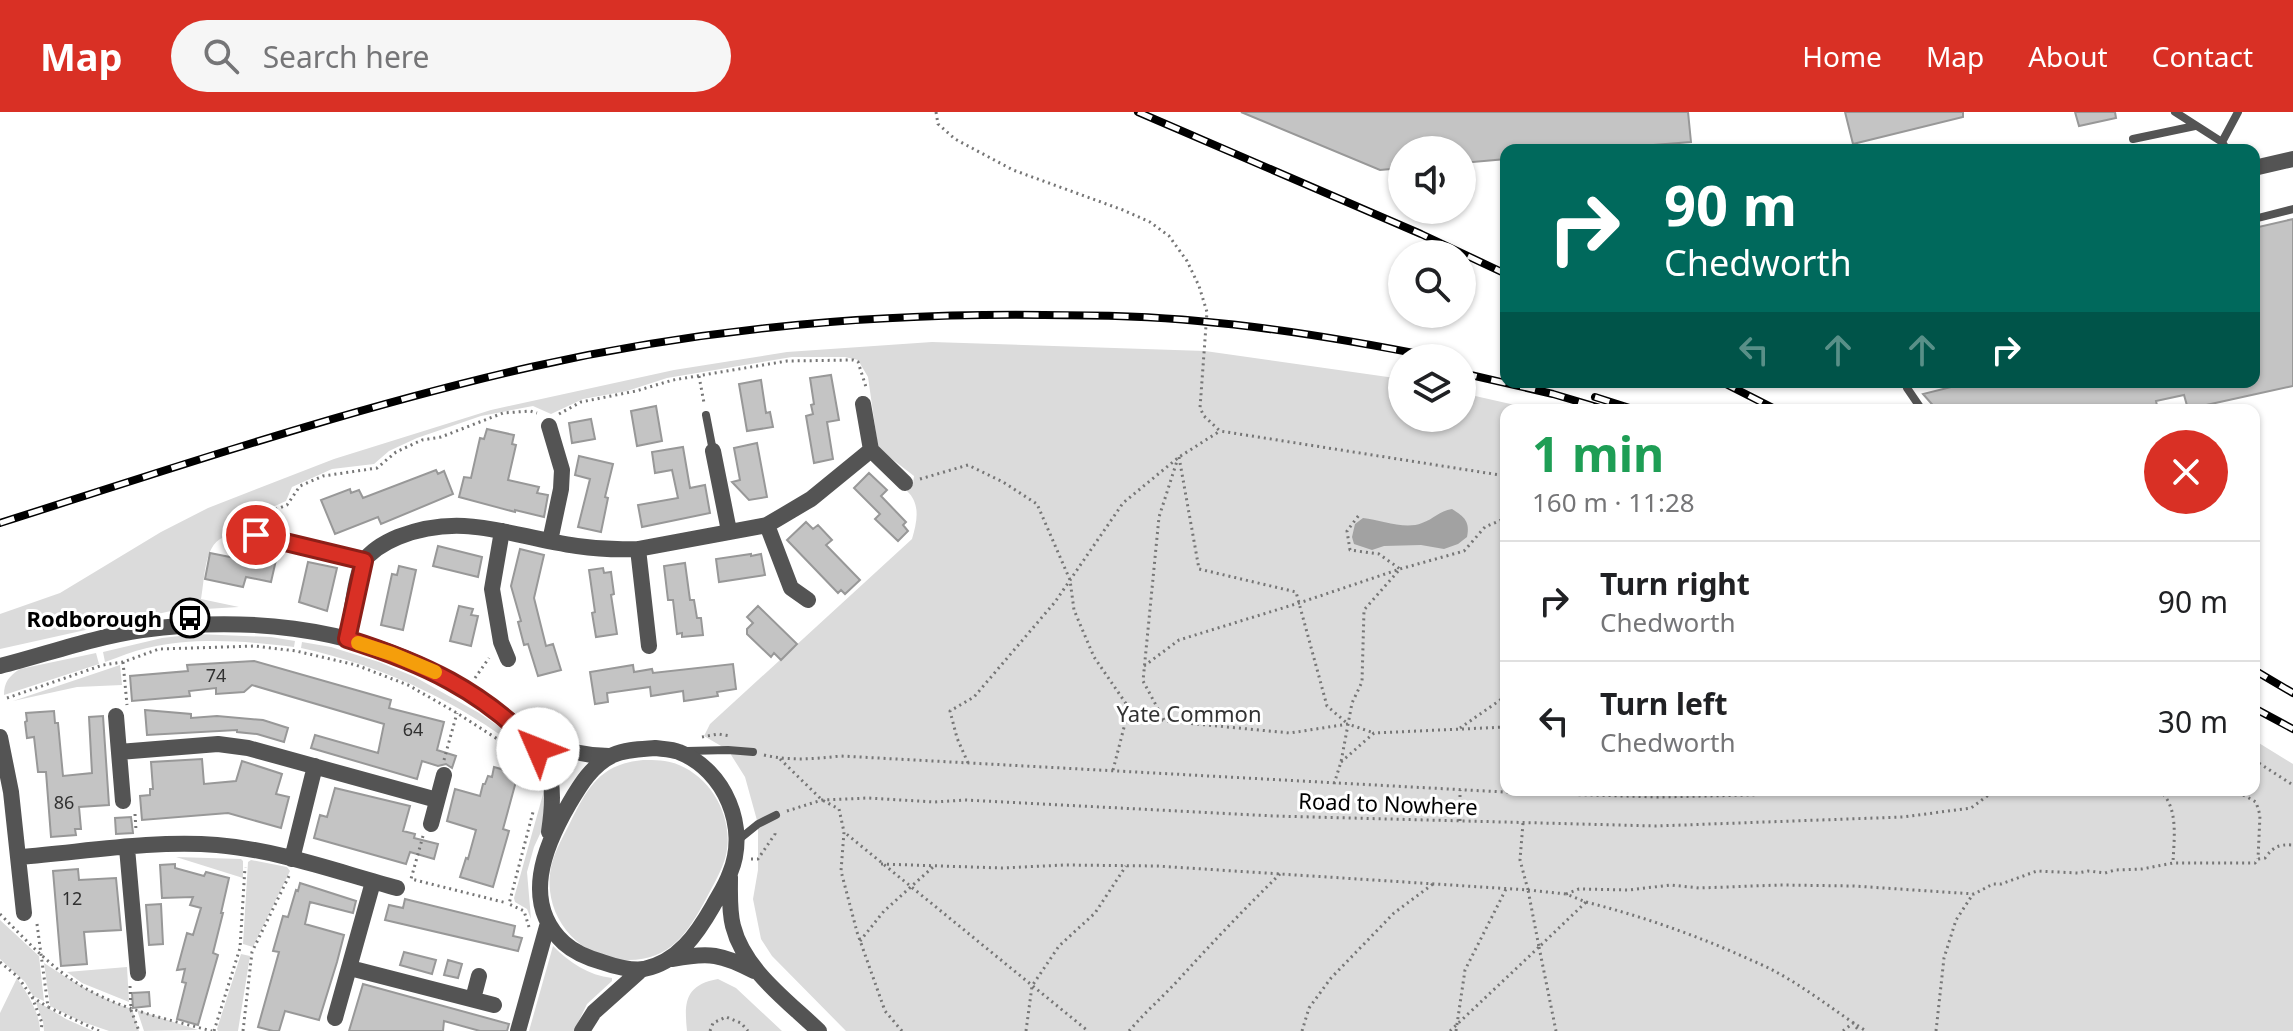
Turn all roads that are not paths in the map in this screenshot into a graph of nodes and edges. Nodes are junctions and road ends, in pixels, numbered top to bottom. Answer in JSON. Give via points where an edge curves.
{"nodes":[{"id":1,"x":2175,"y":112,"type":"edge"},
{"id":2,"x":2238,"y":112,"type":"edge"},
{"id":3,"x":2195,"y":126,"type":"junction"},
{"id":4,"x":2133,"y":139,"type":"dead end"},
{"id":5,"x":2221,"y":144,"type":"edge"},
{"id":6,"x":2225,"y":144,"type":"edge"},
{"id":7,"x":2293,"y":159,"type":"edge"},
{"id":8,"x":2260,"y":167,"type":"edge"},
{"id":9,"x":2293,"y":209,"type":"edge"},
{"id":10,"x":2260,"y":217,"type":"edge"},
{"id":11,"x":863,"y":404,"type":"road end"},
{"id":12,"x":706,"y":415,"type":"road end"},
{"id":13,"x":547,"y":419,"type":"road end"},
{"id":14,"x":871,"y":450,"type":"junction"},
{"id":15,"x":713,"y":451,"type":"joint"},
{"id":16,"x":905,"y":483,"type":"road end"},
{"id":17,"x":767,"y":525,"type":"junction"},
{"id":18,"x":502,"y":531,"type":"junction"},
{"id":19,"x":729,"y":531,"type":"junction"},
{"id":20,"x":256,"y":535,"type":"road end"},
{"id":21,"x":550,"y":541,"type":"junction"},
{"id":22,"x":638,"y":549,"type":"junction"},
{"id":23,"x":364,"y":561,"type":"junction"},
{"id":24,"x":808,"y":600,"type":"dead end"},
{"id":25,"x":347,"y":639,"type":"junction"},
{"id":26,"x":649,"y":646,"type":"dead end"},
{"id":27,"x":508,"y":659,"type":"dead end"},
{"id":28,"x":0,"y":666,"type":"edge"},
{"id":29,"x":116,"y":716,"type":"road end"},
{"id":30,"x":516,"y":726,"type":"junction"},
{"id":31,"x":0,"y":737,"type":"edge"},
{"id":32,"x":119,"y":752,"type":"junction"},
{"id":33,"x":678,"y":752,"type":"junction"},
{"id":34,"x":753,"y":752,"type":"road end"},
{"id":35,"x":611,"y":756,"type":"junction"},
{"id":36,"x":315,"y":766,"type":"junction"},
{"id":37,"x":444,"y":775,"type":"road end"},
{"id":38,"x":5,"y":793,"type":"edge"},
{"id":39,"x":437,"y":800,"type":"junction"},
{"id":40,"x":123,"y":801,"type":"road end"},
{"id":41,"x":776,"y":815,"type":"road end"},
{"id":42,"x":428,"y":825,"type":"road end"},
{"id":43,"x":736,"y":842,"type":"junction"},
{"id":44,"x":132,"y":847,"type":"junction"},
{"id":45,"x":547,"y":849,"type":"junction"},
{"id":46,"x":20,"y":857,"type":"junction"},
{"id":47,"x":292,"y":859,"type":"junction"},
{"id":48,"x":732,"y":867,"type":"junction"},
{"id":49,"x":373,"y":882,"type":"junction"},
{"id":50,"x":397,"y":888,"type":"dead end"},
{"id":51,"x":24,"y":913,"type":"road end"},
{"id":52,"x":548,"y":923,"type":"junction"},
{"id":53,"x":667,"y":961,"type":"junction"},
{"id":54,"x":350,"y":968,"type":"junction"},
{"id":55,"x":641,"y":970,"type":"junction"},
{"id":56,"x":138,"y":973,"type":"road end"},
{"id":57,"x":759,"y":974,"type":"junction"},
{"id":58,"x":479,"y":976,"type":"dead end"},
{"id":59,"x":473,"y":999,"type":"junction"},
{"id":60,"x":494,"y":1005,"type":"dead end"},
{"id":61,"x":335,"y":1018,"type":"dead end"},
{"id":62,"x":518,"y":1031,"type":"edge"},
{"id":63,"x":582,"y":1031,"type":"edge"},
{"id":64,"x":819,"y":1031,"type":"edge"}],
"edges":[{"from":1,"to":3,"type":"lane"},
{"from":2,"to":6,"type":"lane"},
{"from":3,"to":4,"type":"lane"},
{"from":3,"to":5,"type":"lane"},
{"from":7,"to":8,"type":"street"},
{"from":9,"to":10,"type":"lane"},
{"from":11,"to":14,"type":"street"},
{"from":12,"to":15,"type":"lane"},
{"from":13,"to":21,"type":"street","via":[[562,470]]},
{"from":14,"to":16,"type":"street"},
{"from":14,"to":17,"type":"street","via":[[811,499]]},
{"from":15,"to":19,"type":"street"},
{"from":17,"to":19,"type":"street"},
{"from":17,"to":24,"type":"street","via":[[791,588]]},
{"from":18,"to":21,"type":"street"},
{"from":18,"to":23,"type":"street","via":[[460,525],[417,529],[389,540]]},
{"from":18,"to":27,"type":"street","via":[[492,589]]},
{"from":19,"to":22,"type":"street"},
{"from":20,"to":23,"type":"street"},
{"from":21,"to":22,"type":"street"},
{"from":22,"to":26,"type":"street"},
{"from":23,"to":25,"type":"street"},
{"from":25,"to":28,"type":"street","via":[[258,624],[190,625],[139,631]]},
{"from":25,"to":30,"type":"street","via":[[436,672]]},
{"from":29,"to":32,"type":"street"},
{"from":30,"to":35,"type":"street","via":[[572,751]]},
{"from":30,"to":45,"type":"street","via":[[538,749],[553,788]]},
{"from":31,"to":38,"type":"street"},
{"from":32,"to":36,"type":"street","via":[[218,744]]},
{"from":32,"to":40,"type":"street"},
{"from":33,"to":34,"type":"lane"},
{"from":33,"to":35,"type":"street","via":[[632,749]]},
{"from":33,"to":43,"type":"street","via":[[704,766],[724,789],[735,819]]},
{"from":35,"to":45,"type":"street","via":[[585,777]]},
{"from":36,"to":39,"type":"street"},
{"from":36,"to":47,"type":"street"},
{"from":37,"to":39,"type":"street"},
{"from":38,"to":46,"type":"street"},
{"from":39,"to":42,"type":"street"},
{"from":41,"to":43,"type":"lane"},
{"from":43,"to":48,"type":"street"},
{"from":44,"to":46,"type":"street"},
{"from":44,"to":47,"type":"street","via":[[195,844]]},
{"from":44,"to":56,"type":"street"},
{"from":45,"to":52,"type":"street","via":[[540,884]]},
{"from":46,"to":51,"type":"street"},
{"from":47,"to":49,"type":"street"},
{"from":48,"to":53,"type":"street","via":[[699,931]]},
{"from":48,"to":57,"type":"street","via":[[733,926]]},
{"from":49,"to":50,"type":"street"},
{"from":49,"to":54,"type":"street"},
{"from":52,"to":55,"type":"street","via":[[583,956]]},
{"from":52,"to":62,"type":"street"},
{"from":53,"to":55,"type":"street"},
{"from":53,"to":57,"type":"street","via":[[712,955]]},
{"from":54,"to":59,"type":"street"},
{"from":54,"to":61,"type":"street"},
{"from":55,"to":63,"type":"street","via":[[600,1005]]},
{"from":57,"to":64,"type":"street"},
{"from":58,"to":59,"type":"street"},
{"from":59,"to":60,"type":"street"}]}
